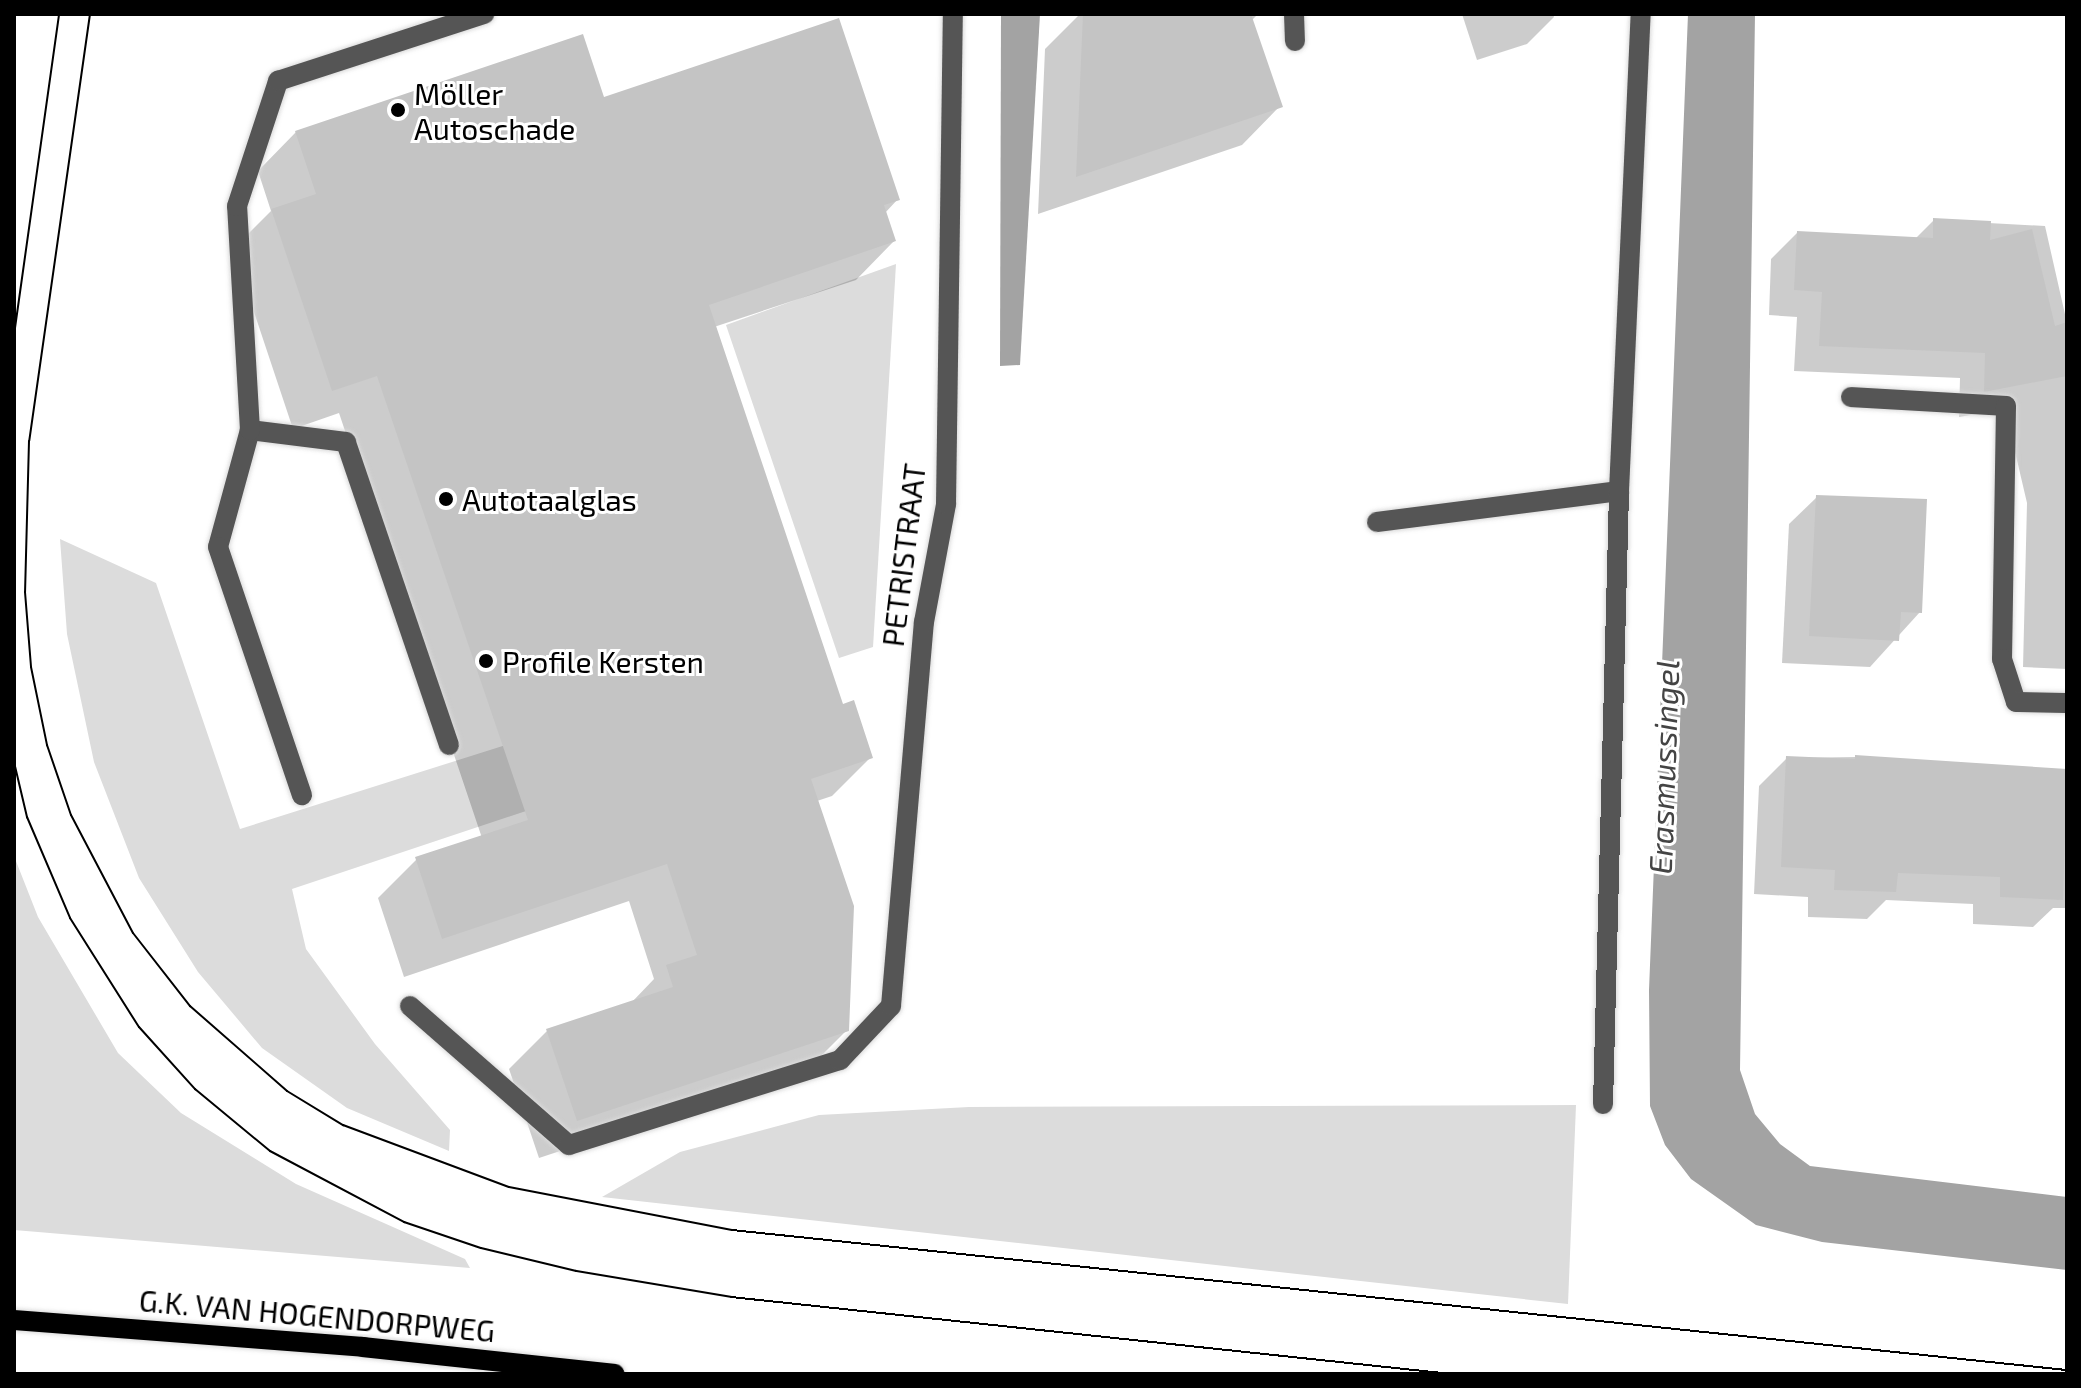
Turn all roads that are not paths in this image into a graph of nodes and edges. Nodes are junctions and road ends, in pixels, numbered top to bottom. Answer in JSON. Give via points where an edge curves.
{"nodes":[{"id":1,"x":484,"y":14,"type":"edge"},
{"id":2,"x":953,"y":14,"type":"edge"},
{"id":3,"x":1294,"y":14,"type":"edge"},
{"id":4,"x":1641,"y":14,"type":"edge"},
{"id":5,"x":1295,"y":41,"type":"dead end"},
{"id":6,"x":1851,"y":397,"type":"dead end"},
{"id":7,"x":250,"y":430,"type":"junction"},
{"id":8,"x":1619,"y":491,"type":"junction"},
{"id":9,"x":1377,"y":522,"type":"dead end"},
{"id":10,"x":2067,"y":703,"type":"edge"},
{"id":11,"x":449,"y":745,"type":"dead end"},
{"id":12,"x":302,"y":795,"type":"dead end"},
{"id":13,"x":410,"y":1006,"type":"dead end"},
{"id":14,"x":1603,"y":1104,"type":"dead end"},
{"id":15,"x":14,"y":1320,"type":"edge"},
{"id":16,"x":615,"y":1374,"type":"edge"}],
"edges":[{"from":1,"to":7,"type":"street","via":[[278,81],[237,206]]},
{"from":2,"to":13,"type":"street","name":"PETRISTRAAT","via":[[946,504],[924,622],[891,1006],[840,1060],[569,1145]]},
{"from":3,"to":5,"type":"street"},
{"from":4,"to":8,"type":"street"},
{"from":6,"to":10,"type":"street","via":[[2006,406],[2002,659],[2016,702]]},
{"from":7,"to":11,"type":"street","via":[[346,442]]},
{"from":7,"to":12,"type":"street","via":[[218,547]]},
{"from":8,"to":9,"type":"street"},
{"from":8,"to":14,"type":"street"},
{"from":15,"to":16,"type":"main road","name":"G.K. VAN HOGENDORPWEG","via":[[363,1347]]}]}
